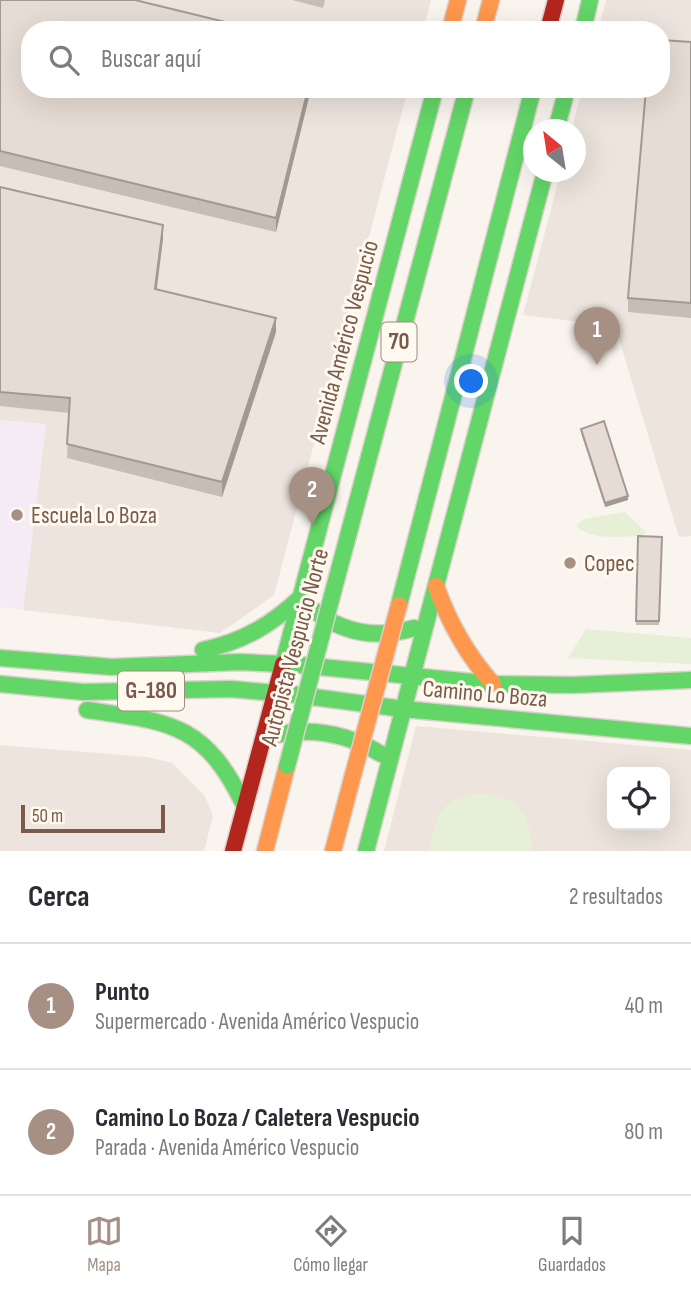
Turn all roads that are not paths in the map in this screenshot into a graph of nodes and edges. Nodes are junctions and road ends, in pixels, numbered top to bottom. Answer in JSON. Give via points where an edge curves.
{"nodes":[{"id":1,"x":458,"y":0,"type":"edge"},
{"id":2,"x":491,"y":0,"type":"edge"},
{"id":3,"x":556,"y":0,"type":"edge"},
{"id":4,"x":590,"y":0,"type":"edge"},
{"id":5,"x":452,"y":21,"type":"edge"},
{"id":6,"x":485,"y":21,"type":"edge"},
{"id":7,"x":550,"y":21,"type":"edge"},
{"id":8,"x":585,"y":21,"type":"edge"},
{"id":9,"x":433,"y":98,"type":"edge"},
{"id":10,"x":465,"y":98,"type":"edge"},
{"id":11,"x":531,"y":98,"type":"edge"},
{"id":12,"x":565,"y":98,"type":"edge"},
{"id":13,"x":559,"y":119,"type":"edge"},
{"id":14,"x":542,"y":182,"type":"edge"},
{"id":15,"x":436,"y":586,"type":"junction"},
{"id":16,"x":300,"y":598,"type":"junction"},
{"id":17,"x":426,"y":624,"type":"junction"},
{"id":18,"x":0,"y":657,"type":"edge"},
{"id":19,"x":283,"y":664,"type":"junction"},
{"id":20,"x":137,"y":667,"type":"junction"},
{"id":21,"x":412,"y":677,"type":"junction"},
{"id":22,"x":691,"y":680,"type":"edge"},
{"id":23,"x":0,"y":684,"type":"edge"},
{"id":24,"x":493,"y":684,"type":"junction"},
{"id":25,"x":27,"y":686,"type":"junction"},
{"id":26,"x":275,"y":692,"type":"junction"},
{"id":27,"x":403,"y":709,"type":"junction"},
{"id":28,"x":691,"y":736,"type":"edge"},
{"id":29,"x":263,"y":738,"type":"junction"},
{"id":30,"x":390,"y":760,"type":"junction"},
{"id":31,"x":245,"y":807,"type":"junction"},
{"id":32,"x":233,"y":851,"type":"edge"},
{"id":33,"x":265,"y":851,"type":"edge"},
{"id":34,"x":333,"y":851,"type":"edge"},
{"id":35,"x":366,"y":851,"type":"edge"}],
"edges":[{"from":1,"to":5,"type":"main road"},
{"from":2,"to":6,"type":"main road"},
{"from":3,"to":7,"type":"main road"},
{"from":4,"to":8,"type":"main road"},
{"from":9,"to":16,"type":"main road","name":"Avenida Américo Vespucio"},
{"from":10,"to":33,"type":"main road","name":"Autopista Vespucio Norte","number":"70","bridge":true},
{"from":11,"to":34,"type":"main road","bridge":true},
{"from":12,"to":13,"type":"main road"},
{"from":14,"to":15,"type":"main road"},
{"from":15,"to":17,"type":"main road"},
{"from":15,"to":24,"type":"main road","via":[[450,625]]},
{"from":16,"to":17,"type":"main road","via":[[328,623],[359,632],[394,634]]},
{"from":16,"to":19,"type":"main road","name":"Avenida Américo Vespucio"},
{"from":16,"to":20,"type":"main road","via":[[259,632],[240,641]]},
{"from":17,"to":21,"type":"main road"},
{"from":18,"to":20,"type":"main road","number":"G-180"},
{"from":19,"to":20,"type":"main road","number":"G-180"},
{"from":19,"to":21,"type":"main road","name":"Camino Lo Boza","number":"G-180"},
{"from":19,"to":26,"type":"main road","name":"Avenida Américo Vespucio"},
{"from":21,"to":24,"type":"main road","name":"Camino Lo Boza","number":"G-180"},
{"from":21,"to":27,"type":"main road"},
{"from":22,"to":24,"type":"main road","name":"Camino Lo Boza","number":"G-180"},
{"from":23,"to":25,"type":"main road","number":"G-180"},
{"from":25,"to":26,"type":"main road","number":"G-180","via":[[83,692]]},
{"from":25,"to":31,"type":"main road","via":[[62,704],[149,718],[191,735],[226,769]]},
{"from":26,"to":27,"type":"main road","name":"Camino Lo Boza","number":"G-180"},
{"from":26,"to":29,"type":"main road","name":"Avenida Américo Vespucio"},
{"from":27,"to":28,"type":"main road","name":"Camino Lo Boza","number":"G-180"},
{"from":27,"to":30,"type":"main road"},
{"from":29,"to":30,"type":"main road","via":[[296,731],[330,733],[362,742]]},
{"from":29,"to":31,"type":"main road","name":"Avenida Américo Vespucio"},
{"from":30,"to":35,"type":"main road"},
{"from":31,"to":32,"type":"main road","name":"Avenida Américo Vespucio"}]}
